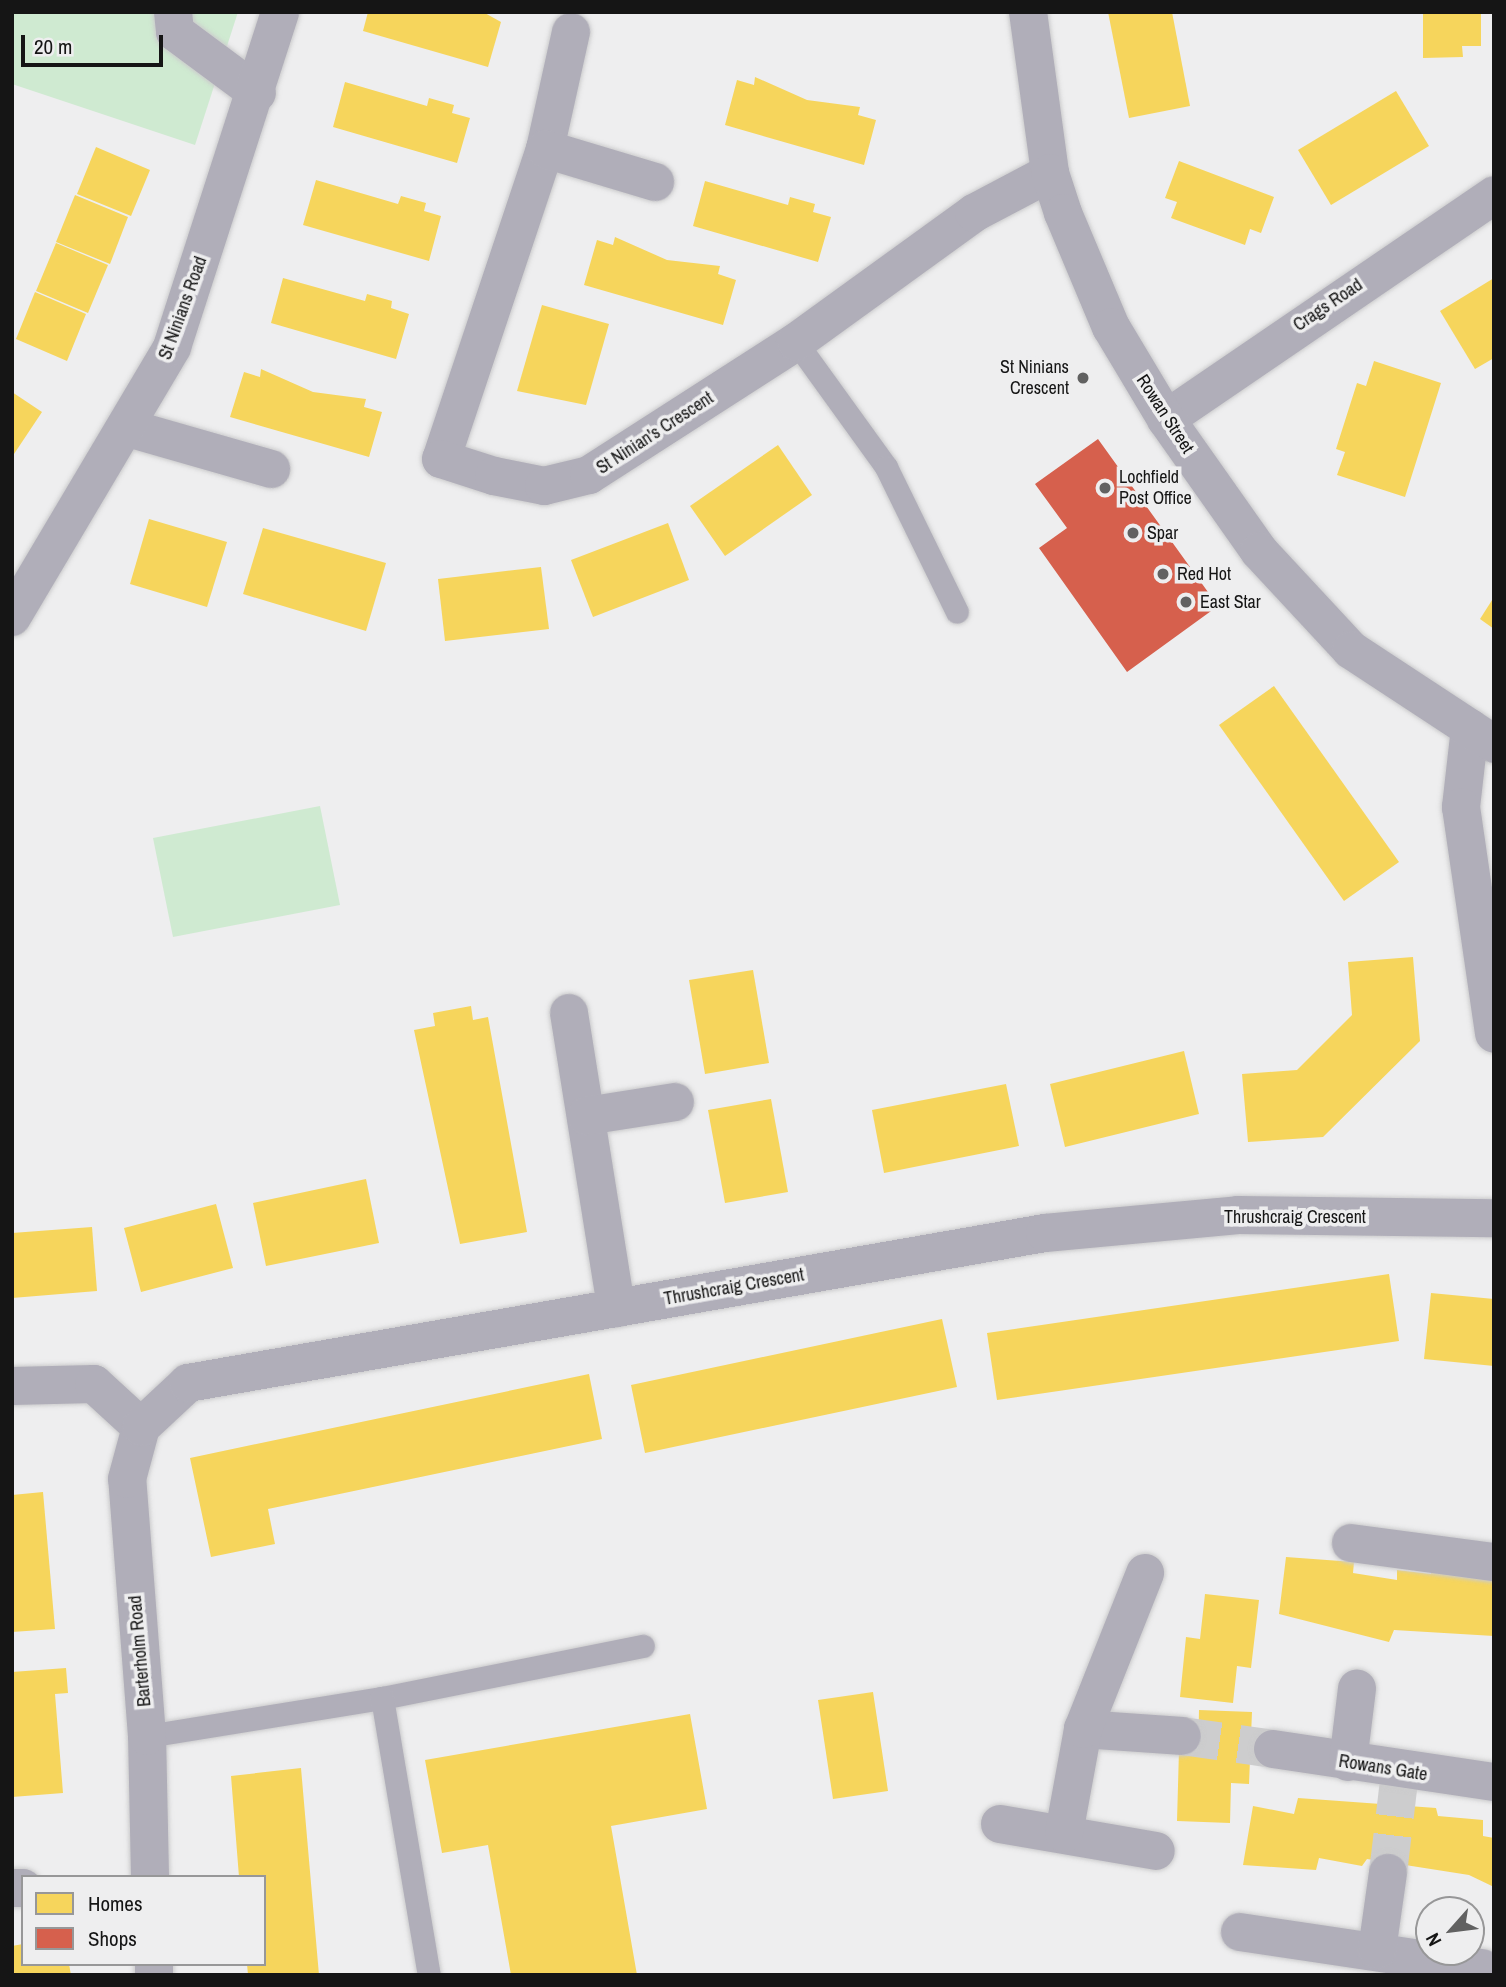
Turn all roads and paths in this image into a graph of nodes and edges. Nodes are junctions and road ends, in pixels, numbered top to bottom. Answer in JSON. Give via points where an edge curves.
{"nodes":[{"id":1,"x":173,"y":12,"type":"edge"},
{"id":2,"x":280,"y":12,"type":"edge"},
{"id":3,"x":1028,"y":12,"type":"edge"},
{"id":4,"x":571,"y":32,"type":"dead end"},
{"id":5,"x":257,"y":93,"type":"junction"},
{"id":6,"x":545,"y":149,"type":"junction"},
{"id":7,"x":1050,"y":173,"type":"junction"},
{"id":8,"x":655,"y":182,"type":"dead end"},
{"id":9,"x":1494,"y":195,"type":"edge"},
{"id":10,"x":796,"y":342,"type":"junction"},
{"id":11,"x":1166,"y":419,"type":"junction"},
{"id":12,"x":128,"y":428,"type":"junction"},
{"id":13,"x":271,"y":468,"type":"dead end"},
{"id":14,"x":957,"y":612,"type":"dead end"},
{"id":15,"x":12,"y":617,"type":"edge"},
{"id":16,"x":1482,"y":736,"type":"edge"},
{"id":17,"x":569,"y":1013,"type":"dead end"},
{"id":18,"x":1494,"y":1034,"type":"edge"},
{"id":19,"x":675,"y":1102,"type":"dead end"},
{"id":20,"x":586,"y":1116,"type":"junction"},
{"id":21,"x":1494,"y":1218,"type":"edge"},
{"id":22,"x":617,"y":1308,"type":"junction"},
{"id":23,"x":12,"y":1386,"type":"edge"},
{"id":24,"x":141,"y":1427,"type":"junction"},
{"id":25,"x":1351,"y":1543,"type":"dead end"},
{"id":26,"x":1494,"y":1562,"type":"edge"},
{"id":27,"x":1145,"y":1573,"type":"dead end"},
{"id":28,"x":643,"y":1646,"type":"dead end"},
{"id":29,"x":1357,"y":1689,"type":"dead end"},
{"id":30,"x":382,"y":1698,"type":"junction"},
{"id":31,"x":1083,"y":1729,"type":"junction"},
{"id":32,"x":148,"y":1736,"type":"junction"},
{"id":33,"x":1182,"y":1736,"type":"tunnel mouth"},
{"id":34,"x":1273,"y":1749,"type":"tunnel mouth"},
{"id":35,"x":1348,"y":1762,"type":"junction"},
{"id":36,"x":1494,"y":1782,"type":"edge"},
{"id":37,"x":1000,"y":1824,"type":"dead end"},
{"id":38,"x":1065,"y":1833,"type":"junction"},
{"id":39,"x":1156,"y":1851,"type":"dead end"},
{"id":40,"x":1388,"y":1873,"type":"tunnel mouth"},
{"id":41,"x":150,"y":1875,"type":"edge"},
{"id":42,"x":1240,"y":1932,"type":"dead end"},
{"id":43,"x":1377,"y":1950,"type":"junction"},
{"id":44,"x":1482,"y":1968,"type":"dead end"},
{"id":45,"x":429,"y":1975,"type":"edge"}],
"edges":[{"from":1,"to":5,"type":"street","via":[[175,32]]},
{"from":2,"to":5,"type":"street","name":"St Ninians Road"},
{"from":3,"to":7,"type":"street","name":"Rowan Street"},
{"from":4,"to":6,"type":"street","name":"St Ninian's Crescent"},
{"from":5,"to":12,"type":"street","name":"St Ninians Road","via":[[172,347]]},
{"from":6,"to":8,"type":"street"},
{"from":6,"to":10,"type":"street","name":"St Ninian's Crescent","via":[[441,459],[544,486],[589,475]]},
{"from":7,"to":10,"type":"street","name":"St Ninian's Crescent","via":[[974,213]]},
{"from":7,"to":11,"type":"street","name":"Rowan Street","via":[[1111,327]]},
{"from":9,"to":11,"type":"street","name":"Crags Road"},
{"from":10,"to":14,"type":"lane","via":[[886,467]]},
{"from":11,"to":16,"type":"street","name":"Rowan Street","via":[[1259,551],[1351,650]]},
{"from":12,"to":13,"type":"street"},
{"from":12,"to":15,"type":"street","name":"St Ninians Road"},
{"from":16,"to":18,"type":"street","via":[[1461,807]]},
{"from":17,"to":20,"type":"street"},
{"from":19,"to":20,"type":"street"},
{"from":20,"to":22,"type":"street"},
{"from":21,"to":22,"type":"street","name":"Thrushcraig Crescent","via":[[1238,1215],[1071,1229]]},
{"from":22,"to":24,"type":"street","name":"Thrushcraig Crescent","via":[[212,1374],[166,1397]]},
{"from":23,"to":24,"type":"street","via":[[94,1384]]},
{"from":24,"to":32,"type":"street","name":"Barterholm Road","via":[[126,1505]]},
{"from":25,"to":26,"type":"street"},
{"from":27,"to":31,"type":"street"},
{"from":28,"to":30,"type":"lane"},
{"from":29,"to":35,"type":"street"},
{"from":30,"to":32,"type":"lane"},
{"from":30,"to":45,"type":"lane"},
{"from":31,"to":33,"type":"street"},
{"from":31,"to":38,"type":"street"},
{"from":32,"to":41,"type":"street","name":"Barterholm Road"},
{"from":34,"to":35,"type":"street","name":"Rowans Gate"},
{"from":35,"to":36,"type":"street","name":"Rowans Gate"},
{"from":37,"to":38,"type":"street"},
{"from":38,"to":39,"type":"street"},
{"from":40,"to":43,"type":"street"},
{"from":42,"to":43,"type":"street"},
{"from":43,"to":44,"type":"street"}]}
